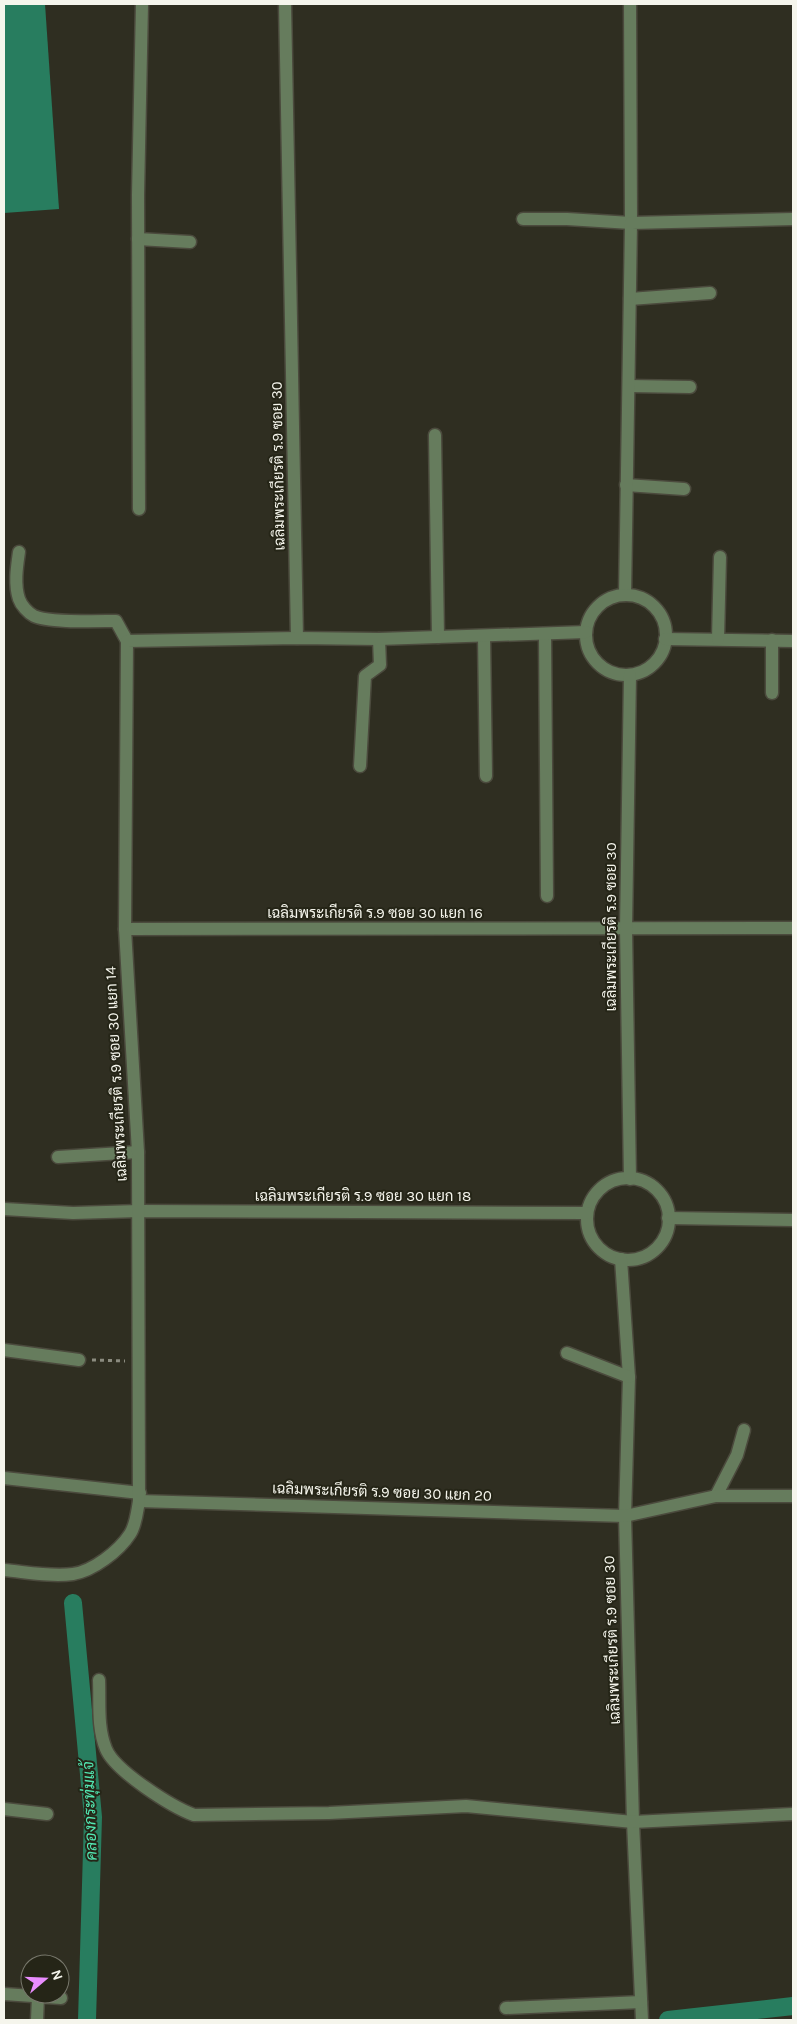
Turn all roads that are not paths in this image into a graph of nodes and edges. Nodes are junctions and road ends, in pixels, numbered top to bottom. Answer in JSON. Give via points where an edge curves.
{"nodes":[{"id":1,"x":142,"y":4,"type":"edge"},
{"id":2,"x":285,"y":4,"type":"edge"},
{"id":3,"x":630,"y":4,"type":"edge"},
{"id":4,"x":523,"y":219,"type":"dead end"},
{"id":5,"x":793,"y":219,"type":"edge"},
{"id":6,"x":631,"y":222,"type":"junction"},
{"id":7,"x":138,"y":239,"type":"junction"},
{"id":8,"x":190,"y":242,"type":"dead end"},
{"id":9,"x":710,"y":293,"type":"dead end"},
{"id":10,"x":630,"y":299,"type":"junction"},
{"id":11,"x":629,"y":386,"type":"junction"},
{"id":12,"x":690,"y":387,"type":"dead end"},
{"id":13,"x":435,"y":435,"type":"dead end"},
{"id":14,"x":626,"y":485,"type":"junction"},
{"id":15,"x":684,"y":489,"type":"dead end"},
{"id":16,"x":139,"y":509,"type":"dead end"},
{"id":17,"x":19,"y":552,"type":"dead end"},
{"id":18,"x":720,"y":557,"type":"dead end"},
{"id":19,"x":625,"y":595,"type":"junction"},
{"id":20,"x":586,"y":632,"type":"junction"},
{"id":21,"x":546,"y":634,"type":"junction"},
{"id":22,"x":438,"y":637,"type":"junction"},
{"id":23,"x":484,"y":637,"type":"junction"},
{"id":24,"x":297,"y":638,"type":"junction"},
{"id":25,"x":379,"y":639,"type":"junction"},
{"id":26,"x":665,"y":639,"type":"junction"},
{"id":27,"x":718,"y":639,"type":"junction"},
{"id":28,"x":772,"y":640,"type":"junction"},
{"id":29,"x":127,"y":641,"type":"junction"},
{"id":30,"x":793,"y":641,"type":"edge"},
{"id":31,"x":630,"y":675,"type":"junction"},
{"id":32,"x":772,"y":693,"type":"dead end"},
{"id":33,"x":360,"y":766,"type":"dead end"},
{"id":34,"x":486,"y":776,"type":"dead end"},
{"id":35,"x":547,"y":896,"type":"dead end"},
{"id":36,"x":793,"y":928,"type":"edge"},
{"id":37,"x":125,"y":929,"type":"junction"},
{"id":38,"x":626,"y":929,"type":"junction"},
{"id":39,"x":138,"y":1152,"type":"junction"},
{"id":40,"x":58,"y":1157,"type":"dead end"},
{"id":41,"x":630,"y":1179,"type":"junction"},
{"id":42,"x":4,"y":1208,"type":"edge"},
{"id":43,"x":139,"y":1210,"type":"junction"},
{"id":44,"x":587,"y":1214,"type":"junction"},
{"id":45,"x":668,"y":1218,"type":"junction"},
{"id":46,"x":793,"y":1220,"type":"edge"},
{"id":47,"x":621,"y":1259,"type":"junction"},
{"id":48,"x":4,"y":1350,"type":"edge"},
{"id":49,"x":567,"y":1353,"type":"dead end"},
{"id":50,"x":79,"y":1360,"type":"road end"},
{"id":51,"x":629,"y":1378,"type":"junction"},
{"id":52,"x":744,"y":1430,"type":"dead end"},
{"id":53,"x":4,"y":1478,"type":"edge"},
{"id":54,"x":716,"y":1496,"type":"junction"},
{"id":55,"x":793,"y":1496,"type":"edge"},
{"id":56,"x":139,"y":1497,"type":"junction"},
{"id":57,"x":624,"y":1516,"type":"junction"},
{"id":58,"x":4,"y":1570,"type":"edge"},
{"id":59,"x":99,"y":1680,"type":"dead end"},
{"id":60,"x":4,"y":1809,"type":"edge"},
{"id":61,"x":46,"y":1814,"type":"dead end"},
{"id":62,"x":793,"y":1814,"type":"edge"},
{"id":63,"x":633,"y":1822,"type":"junction"},
{"id":64,"x":4,"y":1994,"type":"edge"},
{"id":65,"x":20,"y":1995,"type":"edge"},
{"id":66,"x":38,"y":2004,"type":"edge"},
{"id":67,"x":506,"y":2008,"type":"dead end"},
{"id":68,"x":642,"y":2010,"type":"edge"},
{"id":69,"x":37,"y":2020,"type":"edge"}],
"edges":[{"from":1,"to":7,"type":"street"},
{"from":2,"to":24,"type":"street","name":"เฉลิมพระเกียรติ ร.9 ซอย 30"},
{"from":3,"to":6,"type":"street"},
{"from":4,"to":6,"type":"street"},
{"from":5,"to":6,"type":"street"},
{"from":6,"to":10,"type":"street"},
{"from":7,"to":8,"type":"street"},
{"from":7,"to":16,"type":"street"},
{"from":9,"to":10,"type":"street"},
{"from":10,"to":11,"type":"street"},
{"from":11,"to":12,"type":"street"},
{"from":11,"to":14,"type":"street"},
{"from":13,"to":22,"type":"street"},
{"from":14,"to":15,"type":"street"},
{"from":14,"to":19,"type":"street"},
{"from":17,"to":29,"type":"street","via":[[16,577],[19,598],[26,610],[36,617],[63,621],[116,621]]},
{"from":18,"to":27,"type":"street"},
{"from":19,"to":20,"type":"street","via":[[606,600],[598,606]]},
{"from":19,"to":26,"type":"street","via":[[650,603],[659,613]]},
{"from":20,"to":21,"type":"street"},
{"from":20,"to":31,"type":"street","via":[[587,644],[598,664],[619,674]]},
{"from":21,"to":23,"type":"street"},
{"from":21,"to":35,"type":"street"},
{"from":22,"to":23,"type":"street"},
{"from":22,"to":25,"type":"street"},
{"from":23,"to":34,"type":"street"},
{"from":24,"to":25,"type":"street"},
{"from":24,"to":29,"type":"street"},
{"from":25,"to":33,"type":"street","via":[[380,665],[365,676]]},
{"from":26,"to":27,"type":"street"},
{"from":26,"to":31,"type":"street","via":[[654,663]]},
{"from":27,"to":28,"type":"street"},
{"from":28,"to":30,"type":"street"},
{"from":28,"to":32,"type":"street"},
{"from":29,"to":37,"type":"street","name":"เฉลิมพระเกียรติ ร.9 ซอย 30 แยก 14"},
{"from":31,"to":38,"type":"street","name":"เฉลิมพระเกียรติ ร.9 ซอย 30"},
{"from":36,"to":38,"type":"street","name":"เฉลิมพระเกียรติ ร.9 ซอย 30 แยก 16"},
{"from":37,"to":38,"type":"street","name":"เฉลิมพระเกียรติ ร.9 ซอย 30 แยก 16"},
{"from":37,"to":39,"type":"street","name":"เฉลิมพระเกียรติ ร.9 ซอย 30 แยก 14"},
{"from":38,"to":41,"type":"street","name":"เฉลิมพระเกียรติ ร.9 ซอย 30"},
{"from":39,"to":40,"type":"street"},
{"from":39,"to":43,"type":"street","name":"เฉลิมพระเกียรติ ร.9 ซอย 30 แยก 14"},
{"from":41,"to":44,"type":"street","via":[[607,1184],[597,1192]]},
{"from":41,"to":45,"type":"street","via":[[642,1181],[656,1191],[666,1206]]},
{"from":42,"to":43,"type":"street","name":"เฉลิมพระเกียรติ ร.9 ซอย 30 แยก 18","via":[[73,1213]]},
{"from":43,"to":44,"type":"street","name":"เฉลิมพระเกียรติ ร.9 ซอย 30 แยก 18"},
{"from":43,"to":56,"type":"street","name":"เฉลิมพระเกียรติ ร.9 ซอย 30 แยก 14"},
{"from":44,"to":47,"type":"street","via":[[593,1241],[602,1251]]},
{"from":45,"to":46,"type":"street"},
{"from":45,"to":47,"type":"street","via":[[667,1231],[652,1252],[641,1258]]},
{"from":47,"to":51,"type":"street","name":"เฉลิมพระเกียรติ ร.9 ซอย 30"},
{"from":48,"to":50,"type":"street"},
{"from":49,"to":51,"type":"street"},
{"from":51,"to":57,"type":"street","name":"เฉลิมพระเกียรติ ร.9 ซอย 30"},
{"from":52,"to":54,"type":"street","via":[[737,1455]]},
{"from":53,"to":56,"type":"street","name":"เฉลิมพระเกียรติ ร.9 ซอย 30 แยก 20"},
{"from":54,"to":55,"type":"street","name":"เฉลิมพระเกียรติ ร.9 ซอย 30 แยก 20"},
{"from":54,"to":57,"type":"street","name":"เฉลิมพระเกียรติ ร.9 ซอย 30 แยก 20"},
{"from":56,"to":57,"type":"street","name":"เฉลิมพระเกียรติ ร.9 ซอย 30 แยก 20"},
{"from":56,"to":58,"type":"street","name":"เฉลิมพระเกียรติ ร.9 ซอย 30 แยก 14","via":[[136,1521],[130,1534],[96,1565],[76,1574],[59,1575]]},
{"from":57,"to":63,"type":"street","name":"เฉลิมพระเกียรติ ร.9 ซอย 30"},
{"from":59,"to":63,"type":"street","via":[[100,1729],[106,1751],[128,1775],[180,1810],[194,1815],[466,1806]]},
{"from":60,"to":61,"type":"street"},
{"from":62,"to":63,"type":"street"},
{"from":63,"to":68,"type":"street","name":"เฉลิมพระเกียรติ ร.9 ซอย 30"},
{"from":64,"to":65,"type":"street"},
{"from":66,"to":69,"type":"street"},
{"from":67,"to":68,"type":"street"}]}
